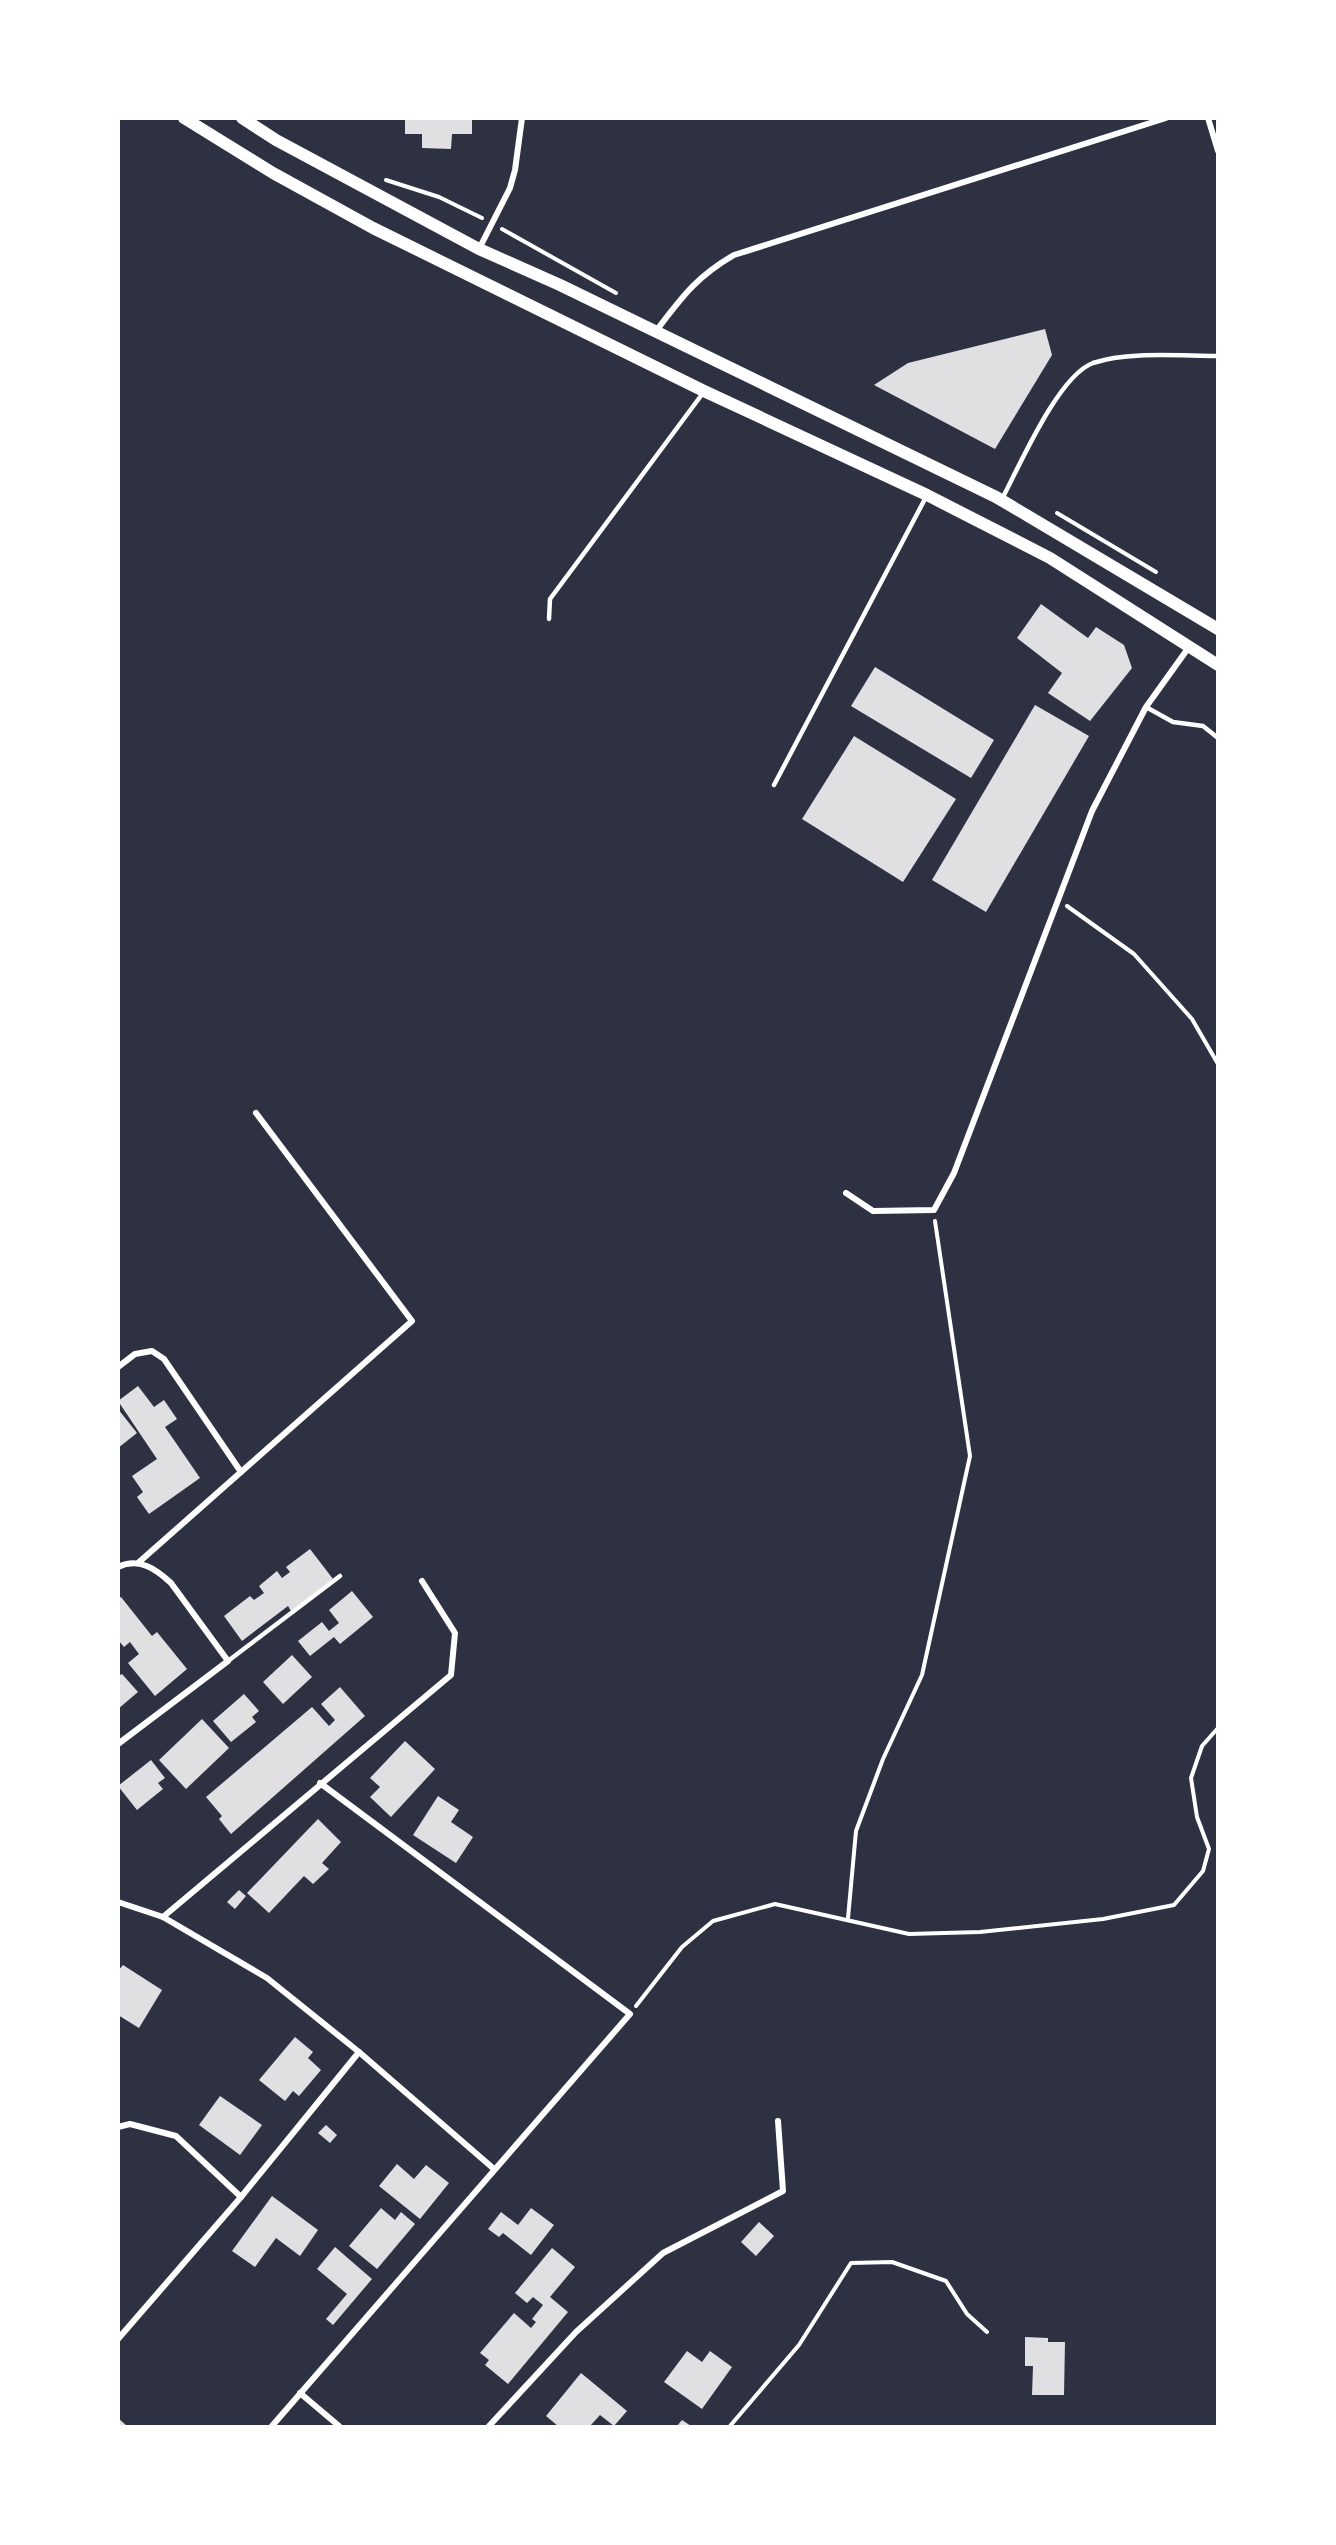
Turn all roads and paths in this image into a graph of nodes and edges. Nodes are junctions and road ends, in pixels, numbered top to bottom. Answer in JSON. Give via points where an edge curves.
{"nodes":[{"id":1,"x":183,"y":118,"type":"edge"},
{"id":2,"x":242,"y":118,"type":"edge"},
{"id":3,"x":522,"y":118,"type":"edge"},
{"id":4,"x":1166,"y":118,"type":"edge"},
{"id":5,"x":1208,"y":118,"type":"edge"},
{"id":6,"x":1218,"y":151,"type":"edge"},
{"id":7,"x":378,"y":177,"type":"dead end"},
{"id":8,"x":492,"y":224,"type":"junction"},
{"id":9,"x":479,"y":249,"type":"junction"},
{"id":10,"x":656,"y":332,"type":"junction"},
{"id":11,"x":1218,"y":356,"type":"edge"},
{"id":12,"x":704,"y":391,"type":"junction"},
{"id":13,"x":927,"y":495,"type":"junction"},
{"id":14,"x":1002,"y":500,"type":"junction"},
{"id":15,"x":549,"y":619,"type":"dead end"},
{"id":16,"x":1218,"y":628,"type":"edge"},
{"id":17,"x":1189,"y":647,"type":"junction"},
{"id":18,"x":1218,"y":665,"type":"edge"},
{"id":19,"x":1146,"y":707,"type":"junction"},
{"id":20,"x":1218,"y":738,"type":"edge"},
{"id":21,"x":774,"y":784,"type":"dead end"},
{"id":22,"x":1056,"y":898,"type":"junction"},
{"id":23,"x":1218,"y":1064,"type":"edge"},
{"id":24,"x":256,"y":1113,"type":"dead end"},
{"id":25,"x":846,"y":1193,"type":"dead end"},
{"id":26,"x":934,"y":1210,"type":"junction"},
{"id":27,"x":118,"y":1367,"type":"edge"},
{"id":28,"x":241,"y":1472,"type":"junction"},
{"id":29,"x":138,"y":1563,"type":"junction"},
{"id":30,"x":118,"y":1567,"type":"edge"},
{"id":31,"x":340,"y":1576,"type":"dead end"},
{"id":32,"x":422,"y":1581,"type":"dead end"},
{"id":33,"x":228,"y":1661,"type":"junction"},
{"id":34,"x":1218,"y":1728,"type":"edge"},
{"id":35,"x":118,"y":1744,"type":"edge"},
{"id":36,"x":320,"y":1783,"type":"junction"},
{"id":37,"x":118,"y":1902,"type":"edge"},
{"id":38,"x":163,"y":1917,"type":"junction"},
{"id":39,"x":848,"y":1918,"type":"junction"},
{"id":40,"x":630,"y":2014,"type":"junction"},
{"id":41,"x":359,"y":2052,"type":"junction"},
{"id":42,"x":778,"y":2121,"type":"dead end"},
{"id":43,"x":118,"y":2127,"type":"edge"},
{"id":44,"x":494,"y":2169,"type":"junction"},
{"id":45,"x":241,"y":2197,"type":"junction"},
{"id":46,"x":987,"y":2332,"type":"dead end"},
{"id":47,"x":118,"y":2339,"type":"edge"},
{"id":48,"x":300,"y":2393,"type":"junction"},
{"id":49,"x":272,"y":2427,"type":"edge"},
{"id":50,"x":339,"y":2427,"type":"edge"},
{"id":51,"x":489,"y":2427,"type":"edge"},
{"id":52,"x":730,"y":2427,"type":"edge"}],
"edges":[{"from":1,"to":12,"type":"main road","via":[[373,228]]},
{"from":2,"to":9,"type":"main road"},
{"from":3,"to":8,"type":"street","via":[[515,170]]},
{"from":4,"to":10,"type":"street","via":[[734,255],[690,286]]},
{"from":5,"to":6,"type":"street"},
{"from":7,"to":8,"type":"path","via":[[439,197]]},
{"from":8,"to":9,"type":"street"},
{"from":9,"to":10,"type":"main road"},
{"from":10,"to":14,"type":"main road"},
{"from":11,"to":14,"type":"lane","via":[[1123,357],[1083,368],[1062,389]]},
{"from":12,"to":13,"type":"main road"},
{"from":12,"to":15,"type":"lane","via":[[550,599]]},
{"from":13,"to":17,"type":"main road","via":[[1050,558]]},
{"from":13,"to":21,"type":"lane"},
{"from":14,"to":16,"type":"main road"},
{"from":17,"to":18,"type":"main road"},
{"from":17,"to":19,"type":"street"},
{"from":19,"to":20,"type":"lane","via":[[1173,722],[1203,726]]},
{"from":19,"to":22,"type":"street","via":[[1092,811]]},
{"from":22,"to":23,"type":"path","via":[[1134,954],[1192,1019]]},
{"from":22,"to":26,"type":"street","via":[[954,1173]]},
{"from":24,"to":28,"type":"street","via":[[412,1321]]},
{"from":25,"to":26,"type":"street","via":[[873,1212]]},
{"from":26,"to":39,"type":"path","via":[[970,1456],[922,1675],[883,1759],[856,1831]]},
{"from":27,"to":28,"type":"street","via":[[135,1354],[152,1351],[164,1359]]},
{"from":28,"to":29,"type":"street"},
{"from":29,"to":30,"type":"street"},
{"from":29,"to":33,"type":"street","via":[[149,1566],[171,1583]]},
{"from":31,"to":33,"type":"lane"},
{"from":32,"to":36,"type":"street","via":[[455,1633],[451,1675]]},
{"from":33,"to":35,"type":"street"},
{"from":34,"to":39,"type":"path","via":[[1202,1746],[1191,1778],[1197,1817],[1209,1849],[1203,1871],[1174,1905],[1103,1919],[980,1932],[909,1934]]},
{"from":36,"to":38,"type":"street"},
{"from":36,"to":40,"type":"street"},
{"from":37,"to":38,"type":"street"},
{"from":38,"to":41,"type":"street","via":[[267,1978]]},
{"from":39,"to":40,"type":"path","via":[[775,1904],[713,1921],[682,1947]]},
{"from":40,"to":44,"type":"street"},
{"from":41,"to":44,"type":"street"},
{"from":41,"to":45,"type":"street"},
{"from":42,"to":51,"type":"street","via":[[783,2191],[663,2253],[576,2332]]},
{"from":43,"to":45,"type":"street","via":[[130,2124],[177,2136]]},
{"from":44,"to":48,"type":"street"},
{"from":45,"to":47,"type":"street"},
{"from":46,"to":52,"type":"path","via":[[967,2314],[946,2281],[892,2262],[852,2263],[799,2345]]},
{"from":48,"to":49,"type":"street"},
{"from":48,"to":50,"type":"street"}]}
